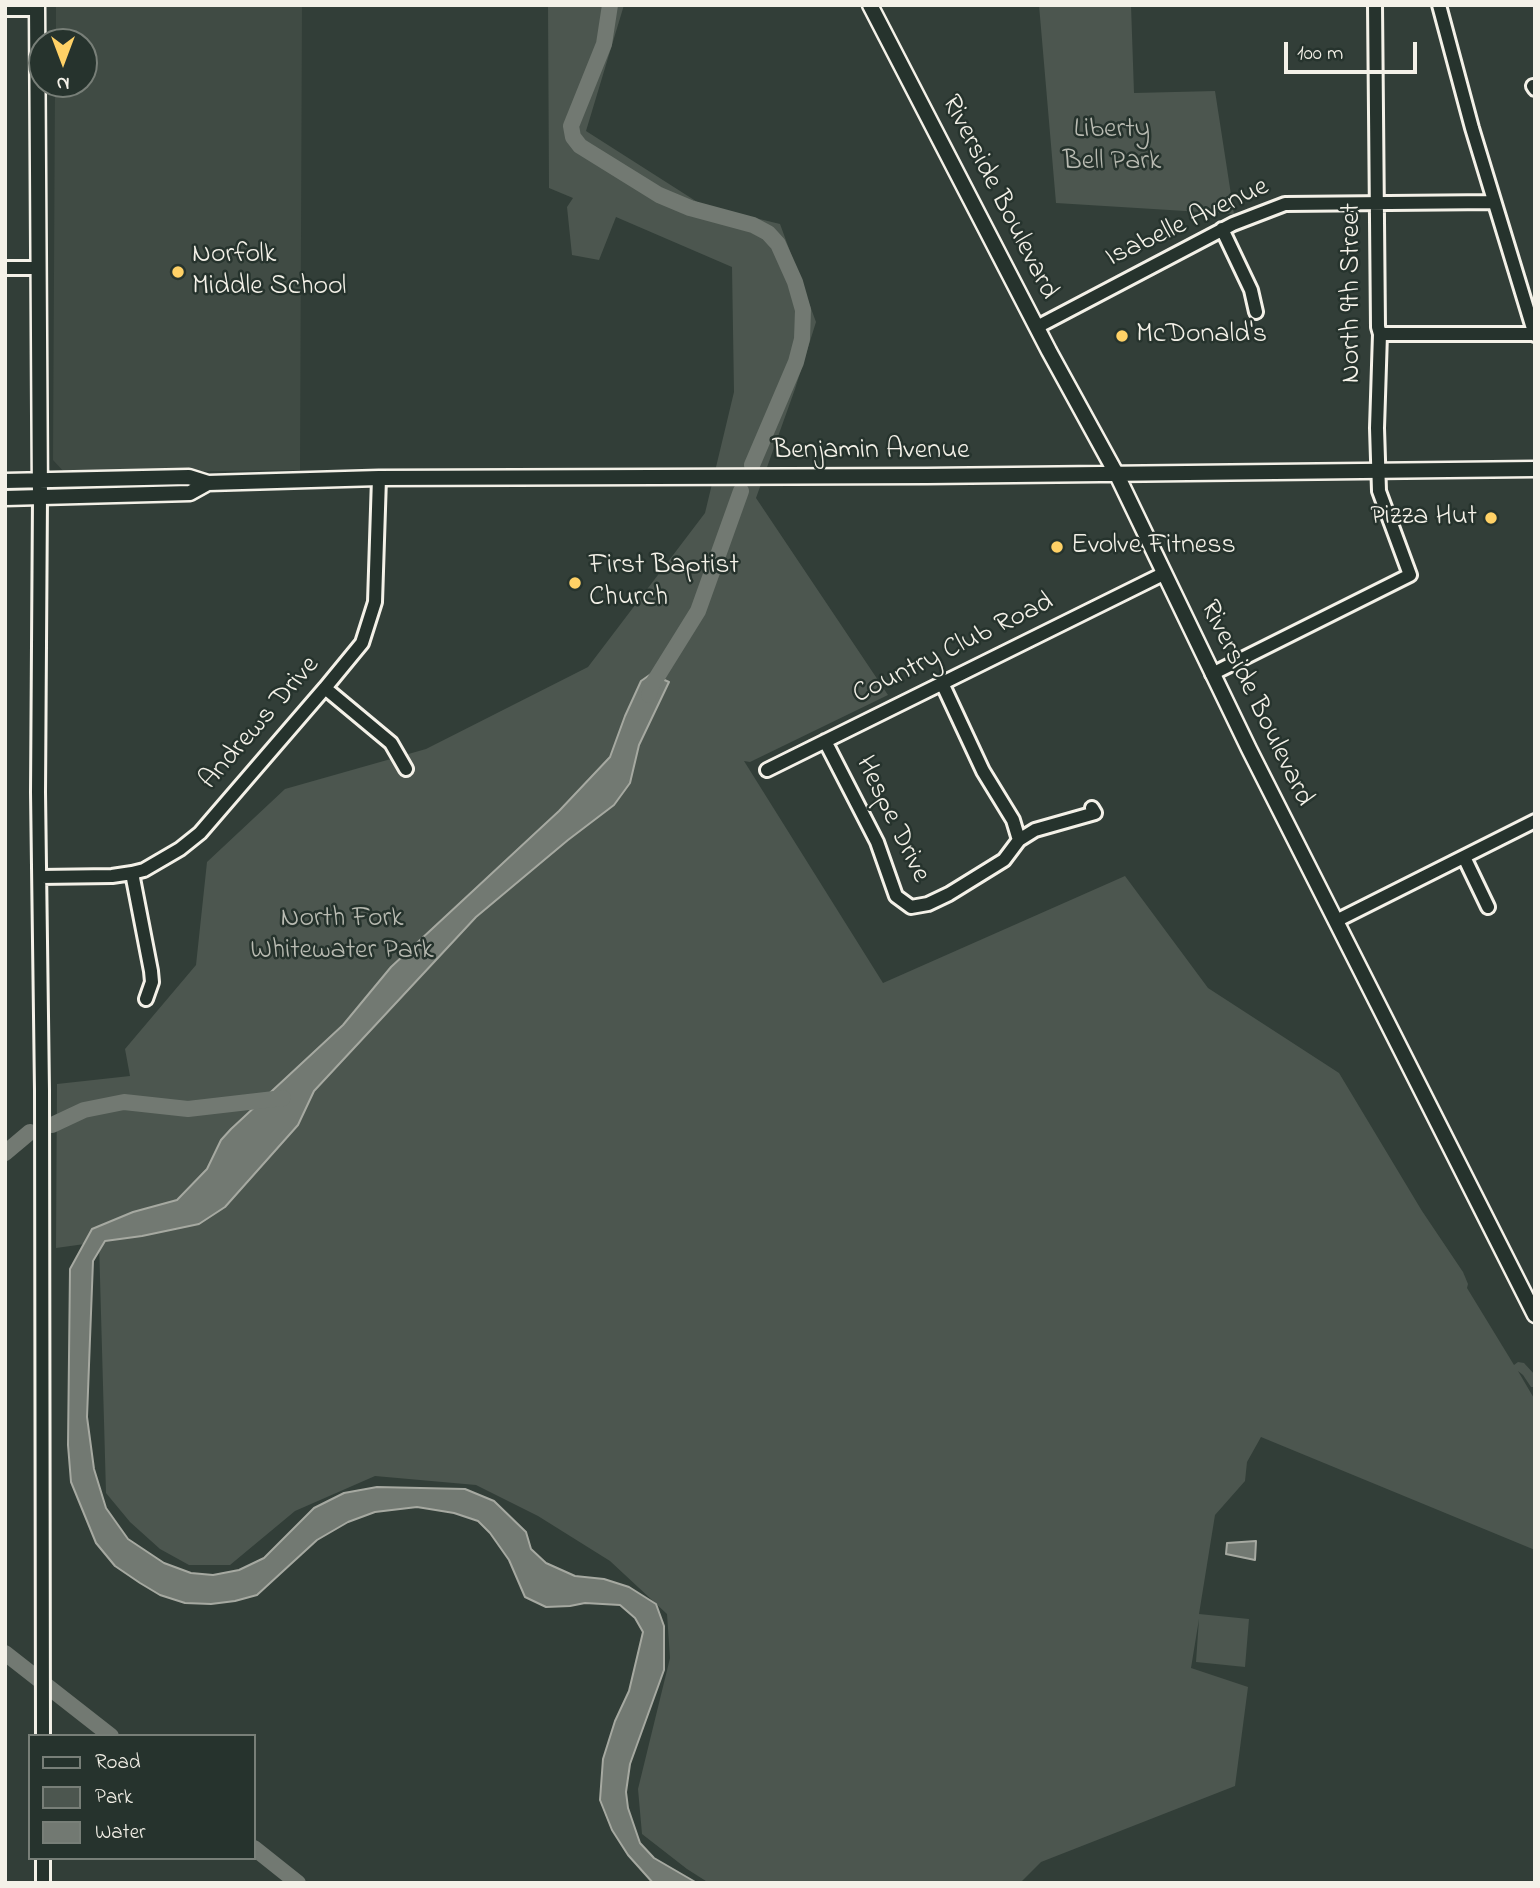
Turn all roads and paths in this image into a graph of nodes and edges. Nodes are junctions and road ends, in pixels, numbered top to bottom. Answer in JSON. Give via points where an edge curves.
{"nodes":[{"id":1,"x":870,"y":5,"type":"edge"},
{"id":2,"x":1375,"y":5,"type":"edge"},
{"id":3,"x":1439,"y":5,"type":"edge"},
{"id":4,"x":37,"y":7,"type":"edge"},
{"id":5,"x":5,"y":9,"type":"edge"},
{"id":6,"x":1377,"y":202,"type":"junction"},
{"id":7,"x":1494,"y":202,"type":"junction"},
{"id":8,"x":1222,"y":229,"type":"junction"},
{"id":9,"x":5,"y":268,"type":"edge"},
{"id":10,"x":38,"y":268,"type":"junction"},
{"id":11,"x":1256,"y":312,"type":"dead end"},
{"id":12,"x":1037,"y":327,"type":"junction"},
{"id":13,"x":1380,"y":334,"type":"junction"},
{"id":14,"x":1535,"y":334,"type":"edge"},
{"id":15,"x":1535,"y":469,"type":"edge"},
{"id":16,"x":1378,"y":472,"type":"junction"},
{"id":17,"x":1117,"y":475,"type":"junction"},
{"id":18,"x":379,"y":478,"type":"junction"},
{"id":19,"x":5,"y":481,"type":"edge"},
{"id":20,"x":40,"y":481,"type":"junction"},
{"id":21,"x":208,"y":483,"type":"junction"},
{"id":22,"x":5,"y":498,"type":"edge"},
{"id":23,"x":40,"y":498,"type":"junction"},
{"id":24,"x":1163,"y":574,"type":"junction"},
{"id":25,"x":1212,"y":674,"type":"junction"},
{"id":26,"x":942,"y":682,"type":"junction"},
{"id":27,"x":325,"y":688,"type":"junction"},
{"id":28,"x":825,"y":741,"type":"junction"},
{"id":29,"x":406,"y":769,"type":"dead end"},
{"id":30,"x":767,"y":770,"type":"dead end"},
{"id":31,"x":1092,"y":808,"type":"dead end"},
{"id":32,"x":1535,"y":821,"type":"edge"},
{"id":33,"x":1019,"y":840,"type":"junction"},
{"id":34,"x":1464,"y":858,"type":"junction"},
{"id":35,"x":132,"y":873,"type":"junction"},
{"id":36,"x":40,"y":877,"type":"junction"},
{"id":37,"x":1488,"y":907,"type":"dead end"},
{"id":38,"x":1336,"y":921,"type":"junction"},
{"id":39,"x":146,"y":999,"type":"dead end"},
{"id":40,"x":1535,"y":1315,"type":"edge"},
{"id":41,"x":43,"y":1734,"type":"edge"},
{"id":42,"x":43,"y":1860,"type":"edge"},
{"id":43,"x":43,"y":1883,"type":"edge"}],
"edges":[{"from":1,"to":12,"type":"main road","name":"Riverside Boulevard"},
{"from":2,"to":6,"type":"street","name":"North 9th Street"},
{"from":3,"to":7,"type":"street"},
{"from":4,"to":5,"type":"street"},
{"from":4,"to":10,"type":"main road"},
{"from":6,"to":7,"type":"street","name":"Isabelle Avenue"},
{"from":6,"to":8,"type":"street","name":"Isabelle Avenue","via":[[1285,204]]},
{"from":6,"to":13,"type":"street","name":"North 9th Street"},
{"from":7,"to":14,"type":"street"},
{"from":8,"to":11,"type":"street","via":[[1251,289]]},
{"from":8,"to":12,"type":"street","name":"Isabelle Avenue"},
{"from":9,"to":10,"type":"street"},
{"from":10,"to":20,"type":"main road"},
{"from":12,"to":17,"type":"main road","name":"Riverside Boulevard"},
{"from":13,"to":14,"type":"street"},
{"from":13,"to":16,"type":"street","name":"North 9th Street"},
{"from":15,"to":16,"type":"main road","name":"Benjamin Avenue"},
{"from":16,"to":17,"type":"main road","name":"Benjamin Avenue"},
{"from":16,"to":25,"type":"street","name":"North 9th Street","via":[[1379,491],[1409,575]]},
{"from":17,"to":18,"type":"main road","name":"Benjamin Avenue"},
{"from":17,"to":24,"type":"main road","name":"Riverside Boulevard"},
{"from":18,"to":21,"type":"main road","name":"Benjamin Avenue"},
{"from":18,"to":27,"type":"street","name":"Andrews Drive","via":[[375,602],[362,643]]},
{"from":19,"to":20,"type":"main road","name":"Benjamin Avenue"},
{"from":20,"to":21,"type":"main road","name":"Benjamin Avenue","via":[[189,477]]},
{"from":20,"to":23,"type":"main road"},
{"from":21,"to":23,"type":"main road","name":"Benjamin Avenue","via":[[190,493]]},
{"from":22,"to":23,"type":"main road","name":"Benjamin Avenue"},
{"from":23,"to":36,"type":"street"},
{"from":24,"to":25,"type":"main road","name":"Riverside Boulevard"},
{"from":24,"to":26,"type":"street","name":"Country Club Road"},
{"from":25,"to":38,"type":"main road","name":"Riverside Boulevard"},
{"from":26,"to":28,"type":"street","name":"Country Club Road"},
{"from":26,"to":33,"type":"street"},
{"from":27,"to":29,"type":"street","via":[[391,743]]},
{"from":27,"to":35,"type":"street","name":"Andrews Drive","via":[[200,833],[180,849]]},
{"from":28,"to":30,"type":"street","name":"Country Club Road"},
{"from":28,"to":33,"type":"street","name":"Hespe Drive","via":[[877,842],[896,896],[911,907],[949,894],[1004,860]]},
{"from":31,"to":33,"type":"street","via":[[1095,813]]},
{"from":32,"to":34,"type":"street"},
{"from":34,"to":37,"type":"street"},
{"from":34,"to":38,"type":"street"},
{"from":35,"to":36,"type":"street","name":"Andrews Drive"},
{"from":35,"to":39,"type":"street","via":[[151,971]]},
{"from":36,"to":41,"type":"street"},
{"from":38,"to":40,"type":"main road","name":"Riverside Boulevard"},
{"from":42,"to":43,"type":"street"}]}
